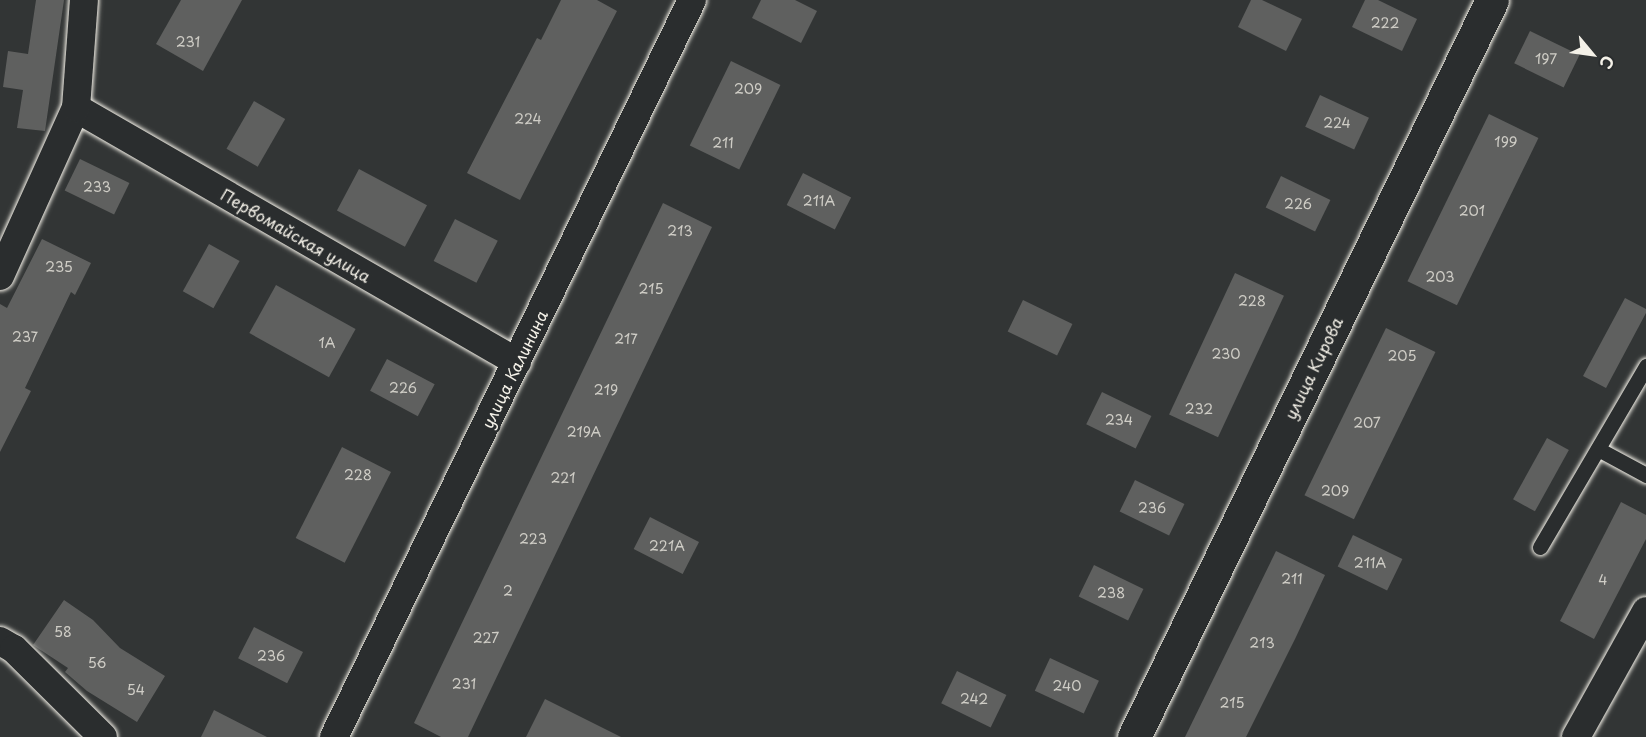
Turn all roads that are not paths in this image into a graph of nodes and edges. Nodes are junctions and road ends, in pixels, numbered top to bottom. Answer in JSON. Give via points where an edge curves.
{"nodes":[{"id":1,"x":84,"y":0,"type":"edge"},
{"id":2,"x":692,"y":0,"type":"edge"},
{"id":3,"x":1492,"y":0,"type":"edge"},
{"id":4,"x":76,"y":108,"type":"junction"},
{"id":5,"x":0,"y":276,"type":"edge"},
{"id":6,"x":517,"y":362,"type":"junction"},
{"id":7,"x":1646,"y":366,"type":"edge"},
{"id":8,"x":1598,"y":449,"type":"junction"},
{"id":9,"x":1646,"y":475,"type":"edge"},
{"id":10,"x":1540,"y":547,"type":"dead end"},
{"id":11,"x":1646,"y":611,"type":"edge"},
{"id":12,"x":0,"y":641,"type":"edge"},
{"id":13,"x":103,"y":737,"type":"edge"},
{"id":14,"x":334,"y":737,"type":"edge"},
{"id":15,"x":1134,"y":737,"type":"edge"},
{"id":16,"x":1576,"y":737,"type":"edge"}],
"edges":[{"from":1,"to":4,"type":"street"},
{"from":2,"to":6,"type":"street","name":"улица Калинина"},
{"from":3,"to":15,"type":"street","name":"улица Кирова"},
{"from":4,"to":5,"type":"street"},
{"from":4,"to":6,"type":"street","name":"Первомайская улица"},
{"from":6,"to":14,"type":"street","name":"улица Калинина"},
{"from":7,"to":8,"type":"lane"},
{"from":8,"to":9,"type":"lane"},
{"from":8,"to":10,"type":"lane"},
{"from":11,"to":16,"type":"street"},
{"from":12,"to":13,"type":"street","via":[[14,649]]}]}
